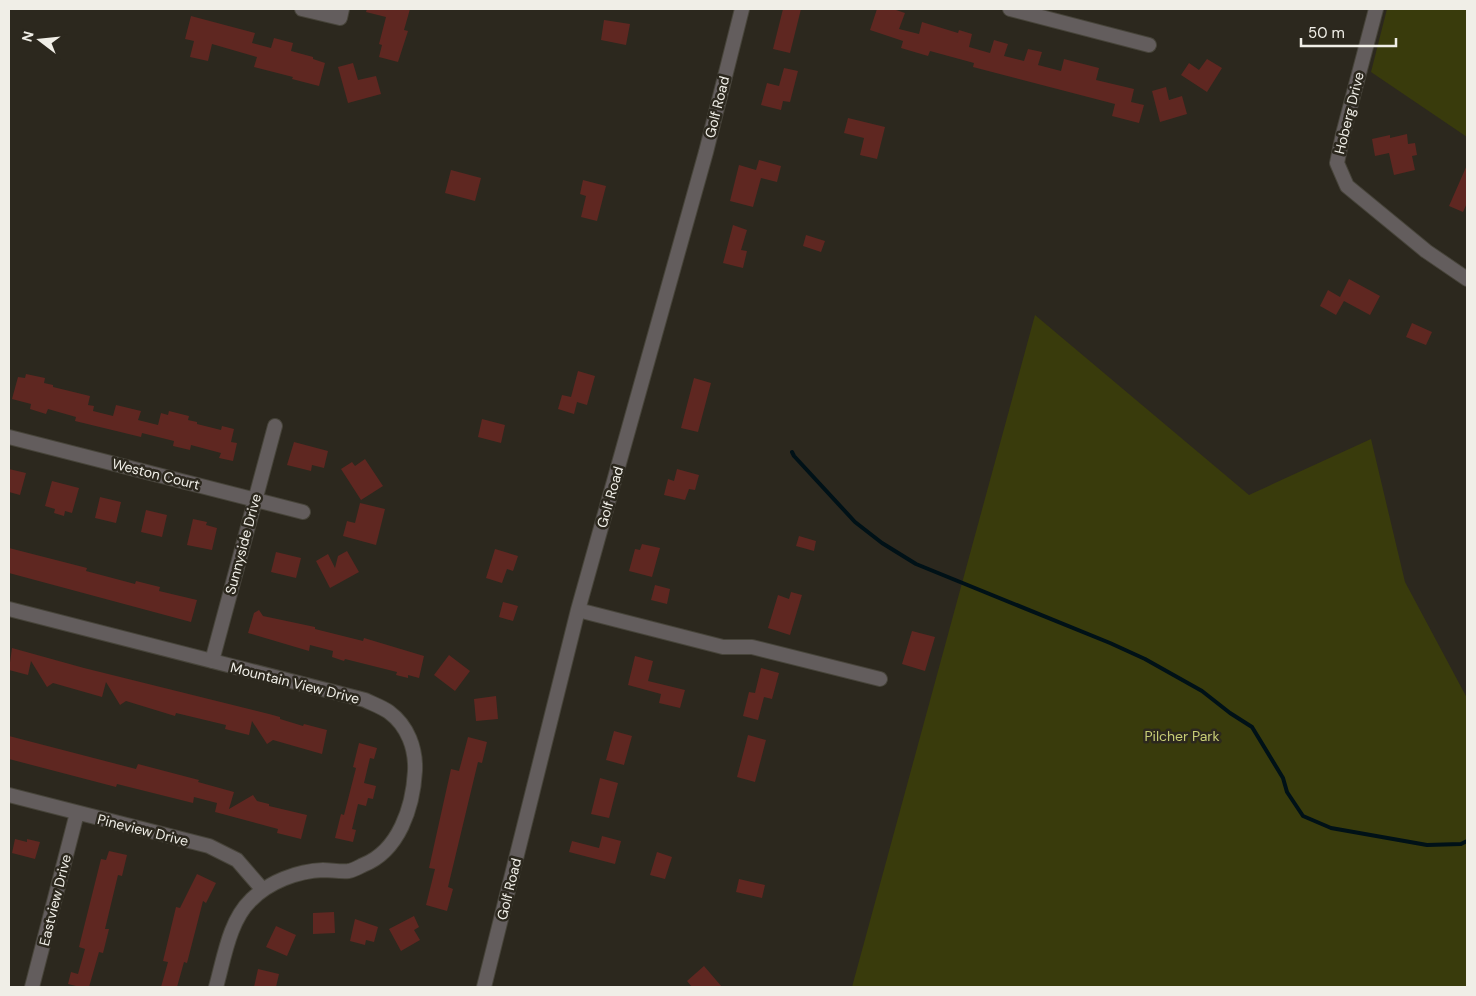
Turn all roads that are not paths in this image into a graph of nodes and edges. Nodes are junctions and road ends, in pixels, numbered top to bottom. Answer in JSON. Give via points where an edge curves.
{"nodes":[{"id":1,"x":302,"y":9,"type":"edge"},
{"id":2,"x":742,"y":9,"type":"edge"},
{"id":3,"x":1010,"y":9,"type":"edge"},
{"id":4,"x":1376,"y":9,"type":"edge"},
{"id":5,"x":341,"y":14,"type":"edge"},
{"id":6,"x":1149,"y":45,"type":"dead end"},
{"id":7,"x":1467,"y":279,"type":"edge"},
{"id":8,"x":275,"y":426,"type":"dead end"},
{"id":9,"x":9,"y":436,"type":"edge"},
{"id":10,"x":255,"y":500,"type":"junction"},
{"id":11,"x":303,"y":512,"type":"dead end"},
{"id":12,"x":9,"y":608,"type":"edge"},
{"id":13,"x":578,"y":610,"type":"junction"},
{"id":14,"x":212,"y":662,"type":"junction"},
{"id":15,"x":880,"y":679,"type":"dead end"},
{"id":16,"x":9,"y":795,"type":"edge"},
{"id":17,"x":76,"y":813,"type":"junction"},
{"id":18,"x":263,"y":890,"type":"junction"},
{"id":19,"x":32,"y":987,"type":"edge"},
{"id":20,"x":216,"y":987,"type":"edge"},
{"id":21,"x":484,"y":987,"type":"edge"}],
"edges":[{"from":1,"to":5,"type":"street"},
{"from":2,"to":13,"type":"street","name":"Golf Road","via":[[706,152]]},
{"from":3,"to":6,"type":"street"},
{"from":4,"to":7,"type":"street","name":"Hoberg Drive","via":[[1337,163],[1347,186],[1426,251]]},
{"from":8,"to":10,"type":"street","name":"Sunnyside Drive"},
{"from":9,"to":10,"type":"street","name":"Weston Court"},
{"from":10,"to":11,"type":"street","name":"Weston Court"},
{"from":10,"to":14,"type":"street","name":"Sunnyside Drive"},
{"from":12,"to":14,"type":"street","name":"Mountain View Drive"},
{"from":13,"to":15,"type":"street","via":[[723,647],[752,646]]},
{"from":13,"to":21,"type":"street","name":"Golf Road"},
{"from":14,"to":18,"type":"street","name":"Mountain View Drive","via":[[365,700],[389,712],[407,732],[416,759],[414,789],[404,822],[390,847],[375,861],[350,871],[322,870],[295,874]]},
{"from":16,"to":17,"type":"street","name":"Pineview Drive"},
{"from":17,"to":18,"type":"street","name":"Pineview Drive","via":[[209,846],[237,860]]},
{"from":17,"to":19,"type":"street","name":"Eastview Drive"},
{"from":18,"to":20,"type":"street","name":"Mountain View Drive","via":[[240,914],[226,948]]}]}
